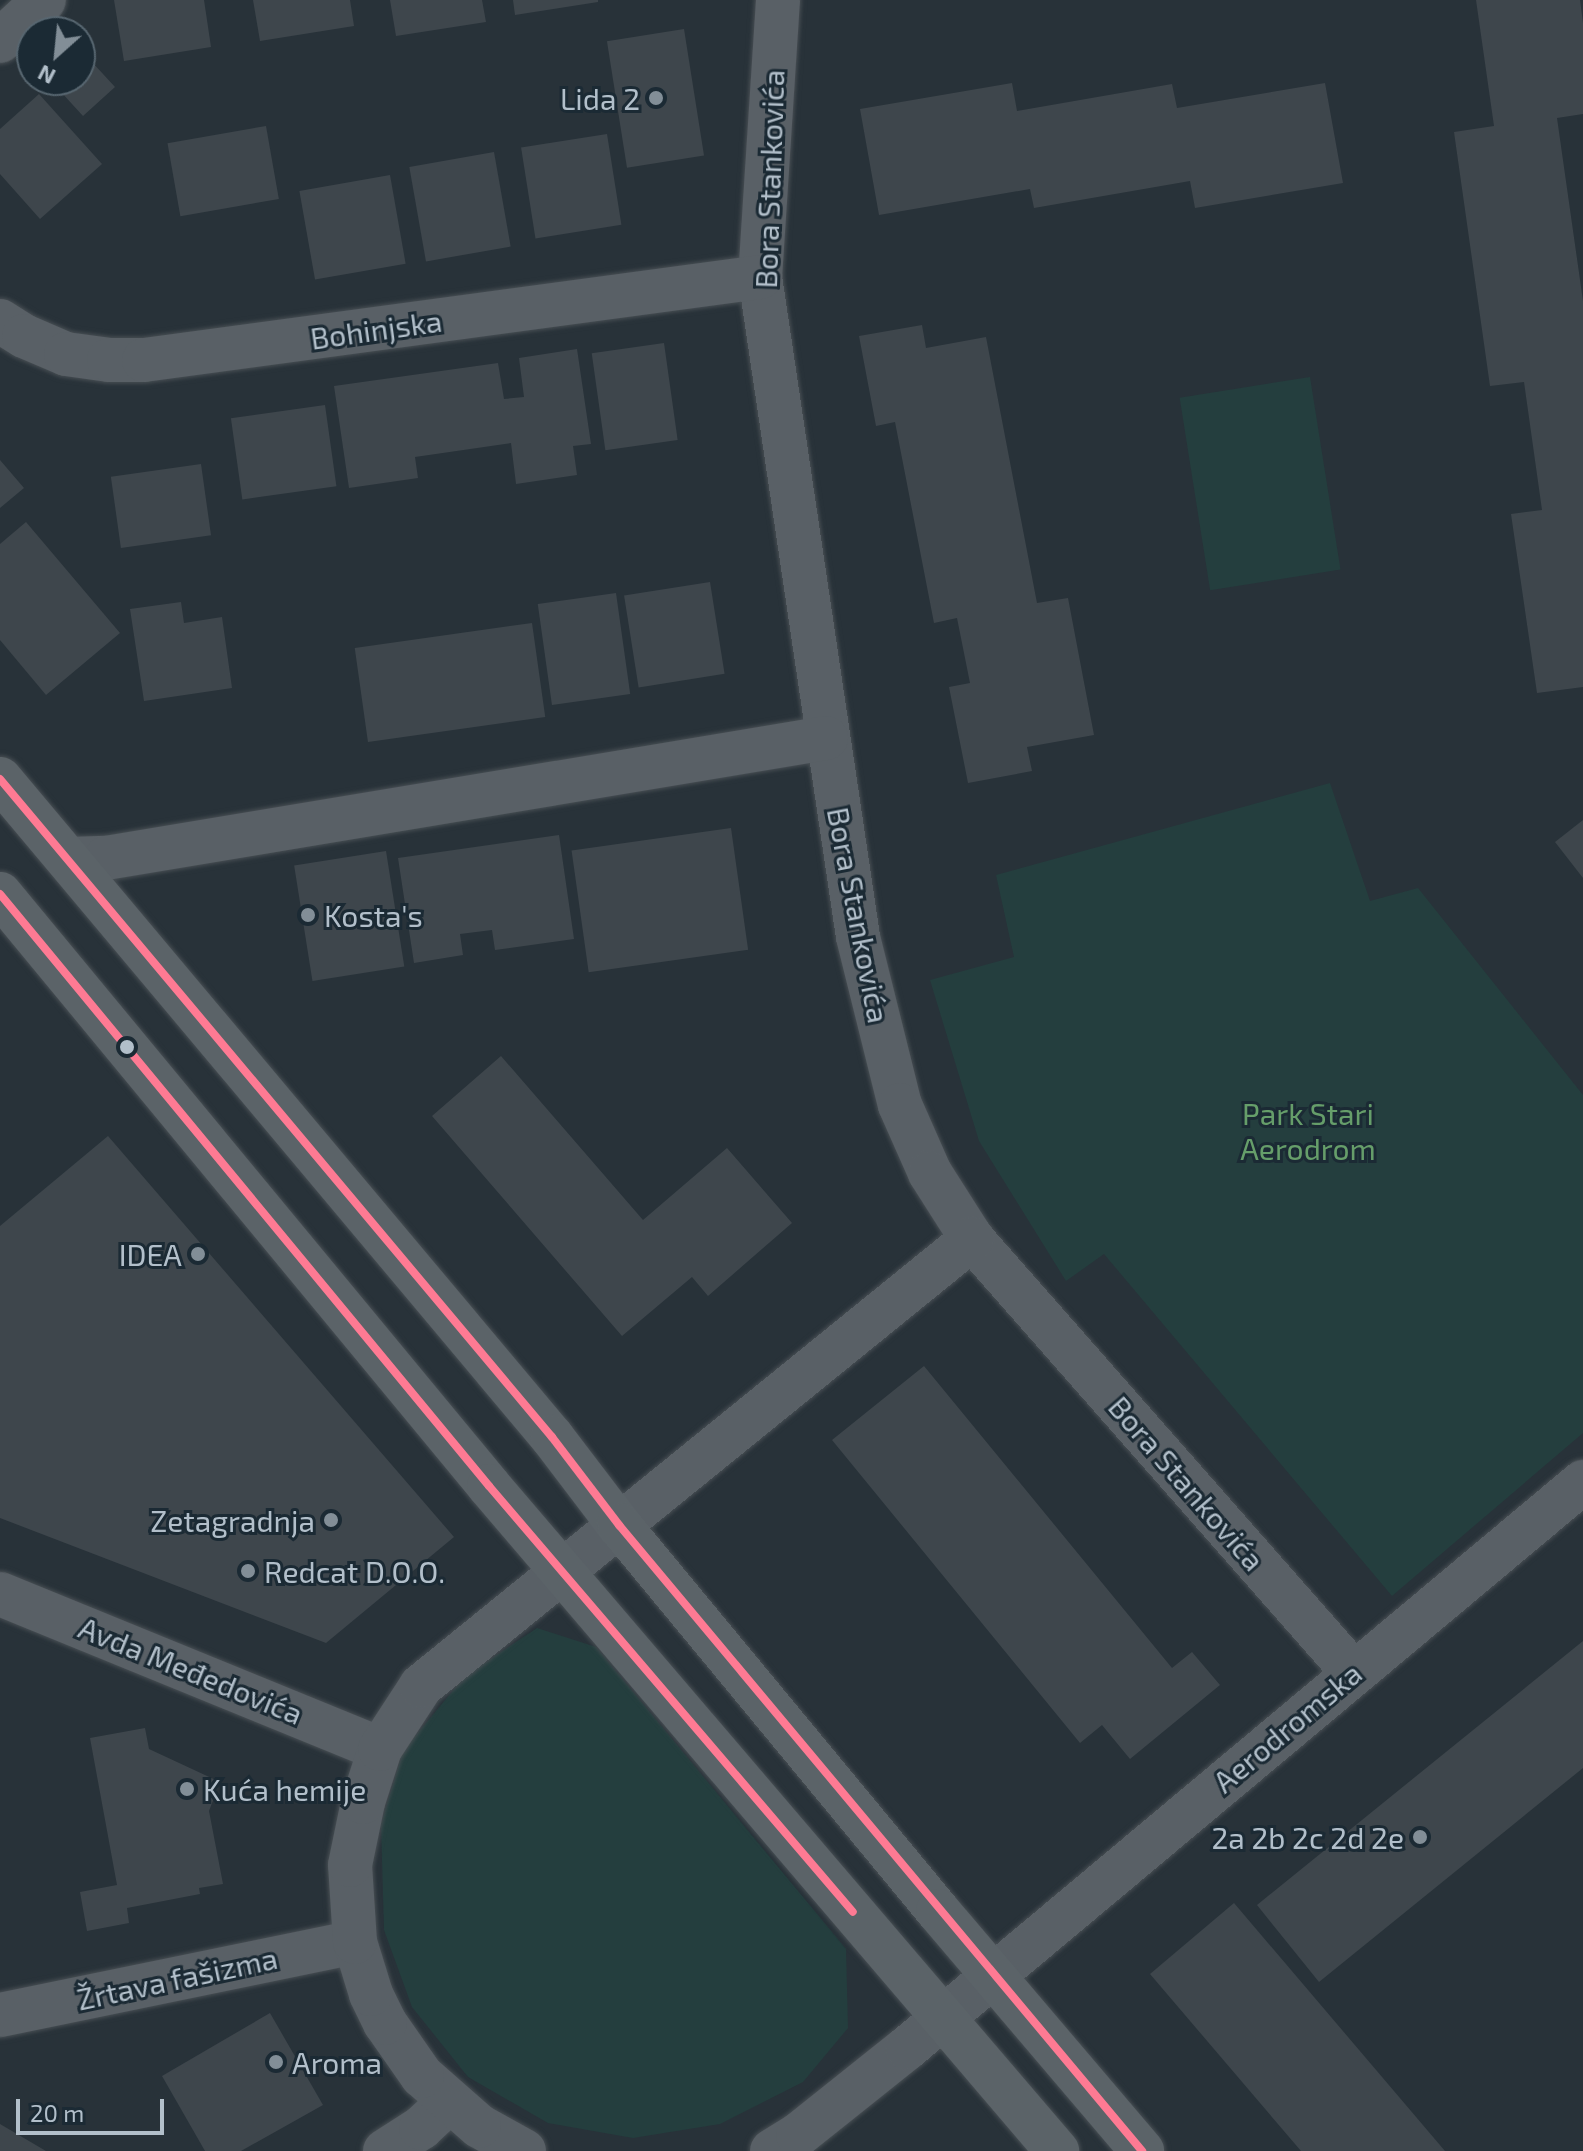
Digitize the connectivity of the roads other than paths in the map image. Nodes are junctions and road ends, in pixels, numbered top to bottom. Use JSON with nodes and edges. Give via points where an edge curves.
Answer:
{"nodes":[{"id":1,"x":44,"y":0,"type":"edge"},
{"id":2,"x":778,"y":0,"type":"edge"},
{"id":3,"x":0,"y":41,"type":"edge"},
{"id":4,"x":760,"y":277,"type":"junction"},
{"id":5,"x":0,"y":321,"type":"edge"},
{"id":6,"x":826,"y":738,"type":"junction"},
{"id":7,"x":0,"y":779,"type":"edge"},
{"id":8,"x":68,"y":859,"type":"junction"},
{"id":9,"x":0,"y":894,"type":"edge"},
{"id":10,"x":972,"y":1239,"type":"junction"},
{"id":11,"x":1583,"y":1482,"type":"edge"},
{"id":12,"x":619,"y":1525,"type":"junction"},
{"id":13,"x":563,"y":1570,"type":"junction"},
{"id":14,"x":0,"y":1594,"type":"edge"},
{"id":15,"x":1353,"y":1672,"type":"junction"},
{"id":16,"x":380,"y":1749,"type":"junction"},
{"id":17,"x":355,"y":1942,"type":"junction"},
{"id":18,"x":993,"y":1974,"type":"junction"},
{"id":19,"x":0,"y":2015,"type":"edge"},
{"id":20,"x":945,"y":2015,"type":"junction"},
{"id":21,"x":449,"y":2102,"type":"junction"},
{"id":22,"x":385,"y":2151,"type":"edge"},
{"id":23,"x":524,"y":2151,"type":"edge"},
{"id":24,"x":772,"y":2151,"type":"edge"},
{"id":25,"x":1057,"y":2151,"type":"edge"},
{"id":26,"x":1142,"y":2151,"type":"edge"}],
"edges":[{"from":1,"to":3,"type":"street"},
{"from":2,"to":4,"type":"street","name":"Bora Stankovića"},
{"from":4,"to":5,"type":"street","name":"Bohinjska","via":[[144,360],[66,354]]},
{"from":4,"to":6,"type":"street","name":"Bora Stankovića"},
{"from":6,"to":8,"type":"street","via":[[106,858]]},
{"from":6,"to":10,"type":"street","name":"Bora Stankovića","via":[[858,937],[900,1105],[930,1173]]},
{"from":7,"to":8,"type":"main road"},
{"from":8,"to":12,"type":"main road","via":[[552,1437]]},
{"from":9,"to":13,"type":"main road"},
{"from":10,"to":12,"type":"street"},
{"from":10,"to":15,"type":"street","name":"Bora Stankovića"},
{"from":11,"to":15,"type":"street","name":"Aerodromska"},
{"from":12,"to":13,"type":"street"},
{"from":12,"to":18,"type":"main road"},
{"from":13,"to":16,"type":"street","via":[[421,1686]]},
{"from":13,"to":20,"type":"main road"},
{"from":14,"to":16,"type":"street","name":"Avda Međedovića"},
{"from":15,"to":18,"type":"street","name":"Aerodromska"},
{"from":16,"to":17,"type":"street","via":[[350,1865]]},
{"from":17,"to":19,"type":"street","name":"Žrtava fašizma"},
{"from":17,"to":21,"type":"street","via":[[385,2023],[422,2076]]},
{"from":18,"to":20,"type":"street","name":"Aerodromska"},
{"from":18,"to":26,"type":"main road"},
{"from":20,"to":24,"type":"street","name":"Aerodromska"},
{"from":20,"to":25,"type":"main road"},
{"from":21,"to":22,"type":"street"},
{"from":21,"to":23,"type":"street"}]}
